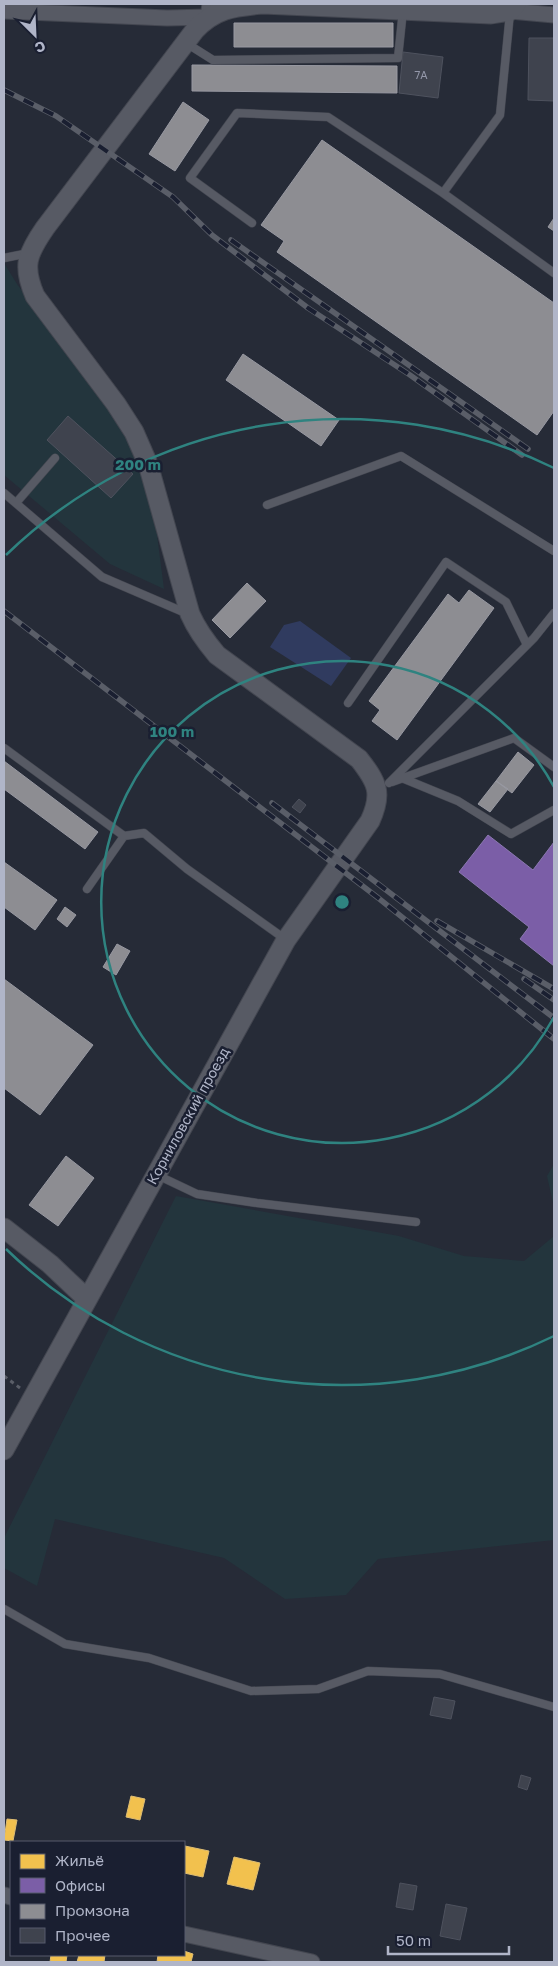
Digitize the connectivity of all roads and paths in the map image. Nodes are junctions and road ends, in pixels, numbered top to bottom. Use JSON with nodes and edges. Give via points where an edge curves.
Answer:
{"nodes":[{"id":1,"x":513,"y":7,"type":"edge"},
{"id":2,"x":403,"y":9,"type":"junction"},
{"id":3,"x":209,"y":10,"type":"edge"},
{"id":4,"x":4,"y":11,"type":"edge"},
{"id":5,"x":554,"y":15,"type":"edge"},
{"id":6,"x":186,"y":43,"type":"junction"},
{"id":7,"x":443,"y":193,"type":"junction"},
{"id":8,"x":252,"y":223,"type":"dead end"},
{"id":9,"x":30,"y":253,"type":"junction"},
{"id":10,"x":4,"y":258,"type":"edge"},
{"id":11,"x":554,"y":273,"type":"edge"},
{"id":12,"x":55,"y":458,"type":"dead end"},
{"id":13,"x":4,"y":493,"type":"edge"},
{"id":14,"x":16,"y":503,"type":"junction"},
{"id":15,"x":267,"y":505,"type":"dead end"},
{"id":16,"x":554,"y":551,"type":"edge"},
{"id":17,"x":554,"y":613,"type":"edge"},
{"id":18,"x":190,"y":614,"type":"junction"},
{"id":19,"x":527,"y":645,"type":"junction"},
{"id":20,"x":348,"y":703,"type":"dead end"},
{"id":21,"x":4,"y":748,"type":"edge"},
{"id":22,"x":554,"y":767,"type":"edge"},
{"id":23,"x":402,"y":778,"type":"junction"},
{"id":24,"x":383,"y":786,"type":"junction"},
{"id":25,"x":554,"y":810,"type":"edge"},
{"id":26,"x":124,"y":836,"type":"junction"},
{"id":27,"x":87,"y":889,"type":"dead end"},
{"id":28,"x":286,"y":940,"type":"junction"},
{"id":29,"x":155,"y":1174,"type":"junction"},
{"id":30,"x":416,"y":1222,"type":"dead end"},
{"id":31,"x":4,"y":1228,"type":"edge"},
{"id":32,"x":87,"y":1299,"type":"junction"},
{"id":33,"x":4,"y":1450,"type":"edge"},
{"id":34,"x":4,"y":1609,"type":"edge"},
{"id":35,"x":554,"y":1707,"type":"edge"},
{"id":36,"x":185,"y":1934,"type":"edge"},
{"id":37,"x":312,"y":1962,"type":"edge"}],
"edges":[{"from":1,"to":2,"type":"street","via":[[491,14]]},
{"from":1,"to":5,"type":"street"},
{"from":1,"to":7,"type":"lane","via":[[500,115]]},
{"from":2,"to":3,"type":"street","via":[[263,4]]},
{"from":2,"to":6,"type":"lane","via":[[398,58],[213,60]]},
{"from":3,"to":4,"type":"street","via":[[166,18]]},
{"from":3,"to":6,"type":"street"},
{"from":6,"to":9,"type":"street","via":[[45,228]]},
{"from":7,"to":8,"type":"lane","via":[[328,117],[236,113],[190,178]]},
{"from":7,"to":11,"type":"lane"},
{"from":9,"to":10,"type":"lane"},
{"from":9,"to":18,"type":"street","via":[[26,267],[35,296],[134,432],[156,490]]},
{"from":12,"to":14,"type":"lane"},
{"from":13,"to":14,"type":"lane"},
{"from":14,"to":18,"type":"lane","via":[[102,577]]},
{"from":15,"to":16,"type":"lane","via":[[401,456]]},
{"from":17,"to":19,"type":"lane"},
{"from":18,"to":24,"type":"street","via":[[204,640],[217,655],[359,760]]},
{"from":19,"to":20,"type":"lane","via":[[506,602],[446,562]]},
{"from":19,"to":24,"type":"lane"},
{"from":21,"to":26,"type":"lane"},
{"from":22,"to":23,"type":"lane","via":[[514,738]]},
{"from":23,"to":24,"type":"lane"},
{"from":23,"to":25,"type":"lane","via":[[458,801],[511,834]]},
{"from":24,"to":28,"type":"street","name":"Корниловский проезд","via":[[370,821]]},
{"from":26,"to":27,"type":"lane"},
{"from":26,"to":28,"type":"lane","via":[[144,833],[186,869]]},
{"from":28,"to":29,"type":"street","name":"Корниловский проезд"},
{"from":29,"to":30,"type":"lane","via":[[197,1194]]},
{"from":29,"to":32,"type":"street","name":"Корниловский проезд"},
{"from":31,"to":32,"type":"street","via":[[50,1264]]},
{"from":32,"to":33,"type":"street","name":"Корниловский проезд"},
{"from":34,"to":35,"type":"lane","via":[[65,1644],[149,1658],[251,1691],[318,1689],[368,1671],[440,1674]]},
{"from":36,"to":37,"type":"street"}]}
